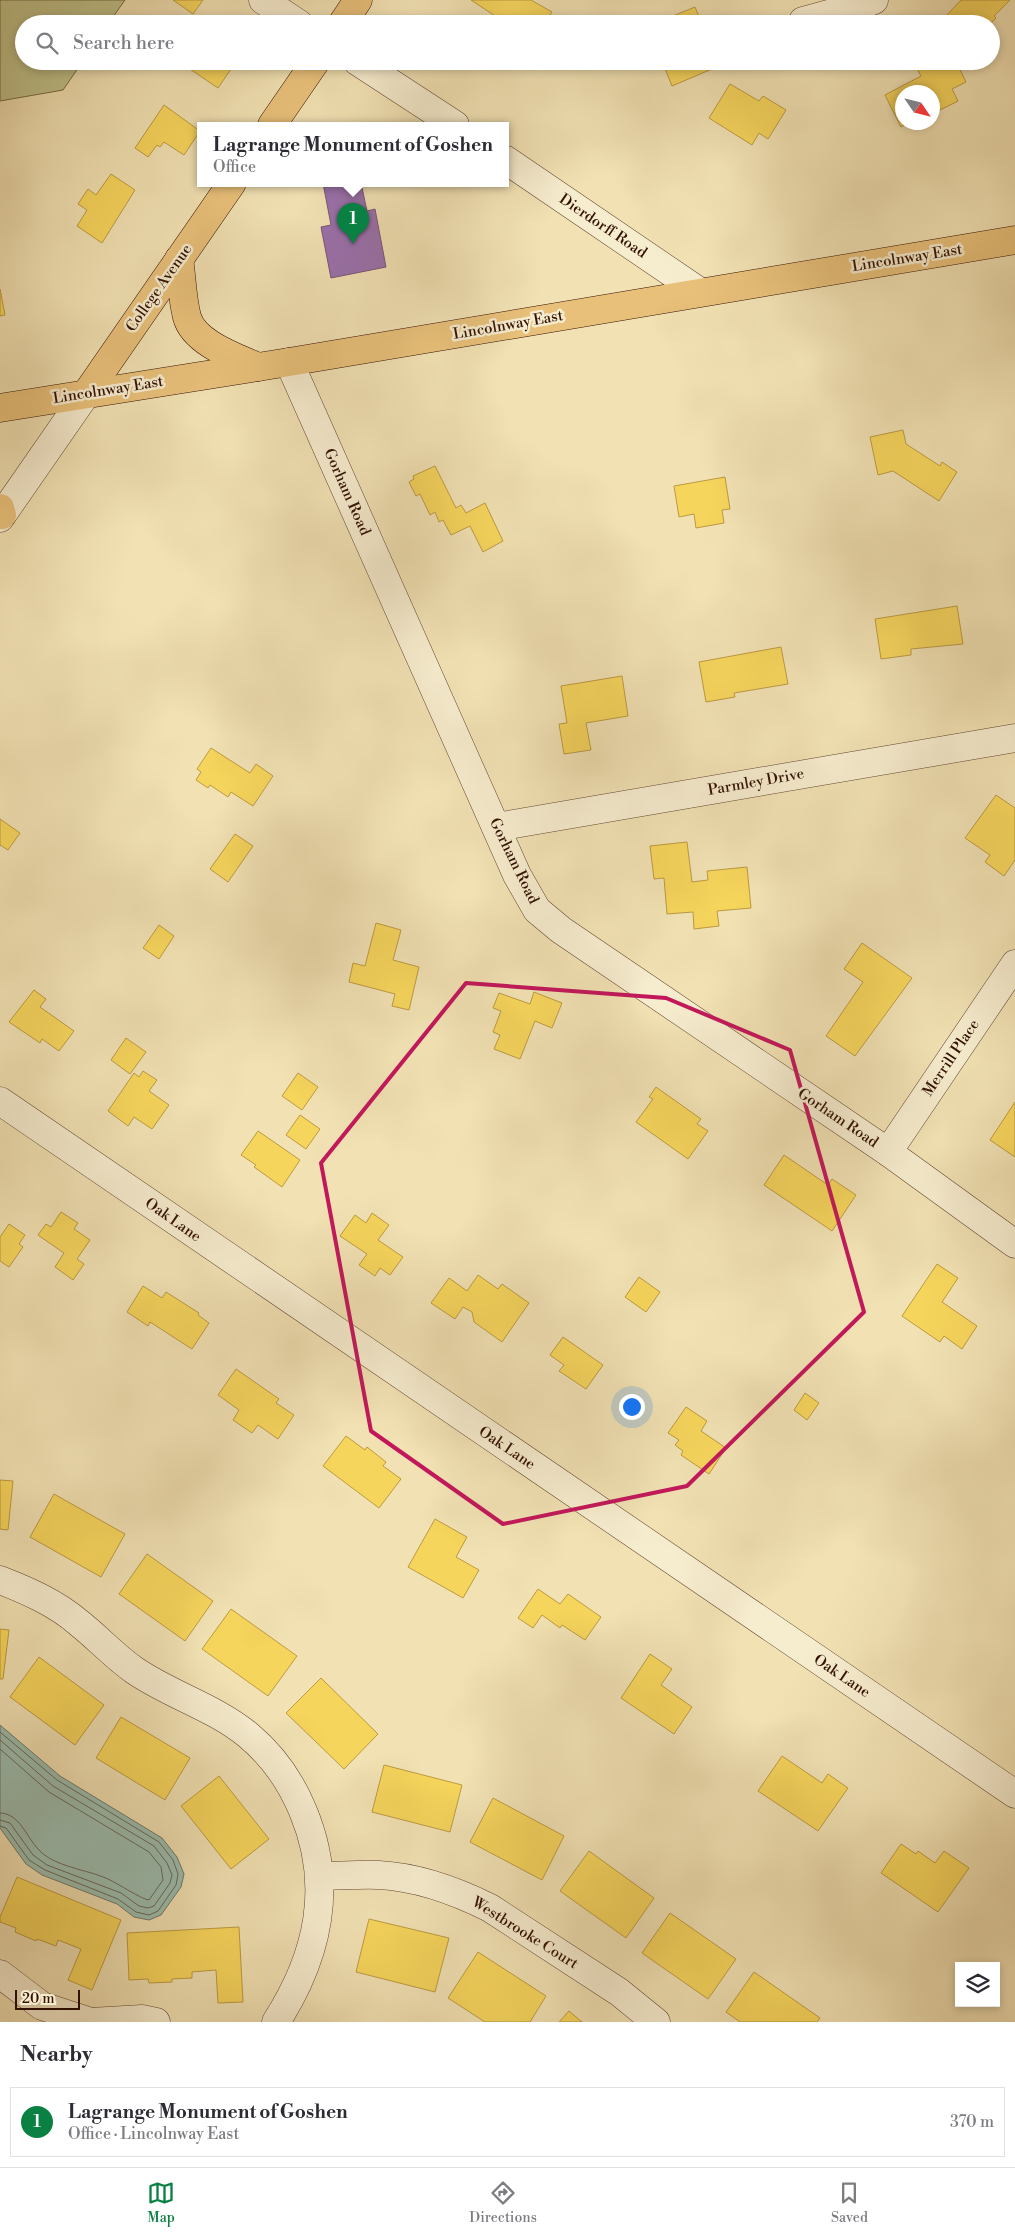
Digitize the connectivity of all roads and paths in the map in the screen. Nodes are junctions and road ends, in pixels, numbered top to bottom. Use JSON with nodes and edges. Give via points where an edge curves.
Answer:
{"nodes":[{"id":1,"x":263,"y":0,"type":"edge"},
{"id":2,"x":358,"y":0,"type":"edge"},
{"id":3,"x":874,"y":0,"type":"edge"},
{"id":4,"x":286,"y":15,"type":"edge"},
{"id":5,"x":348,"y":15,"type":"edge"},
{"id":6,"x":825,"y":15,"type":"edge"},
{"id":7,"x":310,"y":70,"type":"edge"},
{"id":8,"x":371,"y":70,"type":"edge"},
{"id":9,"x":274,"y":122,"type":"edge"},
{"id":10,"x":450,"y":122,"type":"edge"},
{"id":11,"x":509,"y":162,"type":"edge"},
{"id":12,"x":229,"y":187,"type":"edge"},
{"id":13,"x":1015,"y":240,"type":"edge"},
{"id":14,"x":180,"y":259,"type":"junction"},
{"id":15,"x":700,"y":292,"type":"junction"},
{"id":16,"x":289,"y":362,"type":"junction"},
{"id":17,"x":258,"y":367,"type":"junction"},
{"id":18,"x":86,"y":394,"type":"junction"},
{"id":19,"x":0,"y":408,"type":"edge"},
{"id":20,"x":1,"y":514,"type":"edge"},
{"id":21,"x":1015,"y":738,"type":"edge"},
{"id":22,"x":496,"y":827,"type":"junction"},
{"id":23,"x":1015,"y":964,"type":"edge"},
{"id":24,"x":0,"y":1101,"type":"edge"},
{"id":25,"x":888,"y":1152,"type":"junction"},
{"id":26,"x":1015,"y":1244,"type":"edge"},
{"id":27,"x":0,"y":1580,"type":"edge"},
{"id":28,"x":1015,"y":1794,"type":"edge"},
{"id":29,"x":320,"y":1876,"type":"junction"},
{"id":30,"x":0,"y":1974,"type":"edge"},
{"id":31,"x":91,"y":2022,"type":"edge"},
{"id":32,"x":156,"y":2022,"type":"edge"},
{"id":33,"x":276,"y":2022,"type":"edge"},
{"id":34,"x":656,"y":2022,"type":"edge"}],
"edges":[{"from":1,"to":4,"type":"street"},
{"from":2,"to":5,"type":"main road"},
{"from":3,"to":6,"type":"street"},
{"from":7,"to":9,"type":"main road"},
{"from":8,"to":10,"type":"street"},
{"from":11,"to":15,"type":"street","name":"Dierdorff Road"},
{"from":12,"to":14,"type":"main road","name":"College Avenue"},
{"from":13,"to":15,"type":"main road","name":"Lincolnway East"},
{"from":14,"to":17,"type":"main road","via":[[188,318],[197,332],[215,347]]},
{"from":14,"to":18,"type":"main road","name":"College Avenue"},
{"from":15,"to":16,"type":"main road","name":"Lincolnway East"},
{"from":16,"to":17,"type":"main road","name":"Lincolnway East"},
{"from":16,"to":22,"type":"street","name":"Gorham Road"},
{"from":17,"to":18,"type":"main road","name":"Lincolnway East"},
{"from":18,"to":19,"type":"main road","name":"Lincolnway East"},
{"from":18,"to":20,"type":"street"},
{"from":21,"to":22,"type":"street","name":"Parmley Drive"},
{"from":22,"to":25,"type":"street","name":"Gorham Road","via":[[526,893],[548,920]]},
{"from":23,"to":25,"type":"street","name":"Merrill Place"},
{"from":24,"to":28,"type":"street","name":"Oak Lane"},
{"from":25,"to":26,"type":"street","name":"Gorham Road"},
{"from":27,"to":29,"type":"street","via":[[41,1597],[78,1622],[152,1682],[227,1720],[249,1735],[273,1761],[298,1798],[316,1848]]},
{"from":29,"to":33,"type":"street","via":[[320,1900],[311,1950]]},
{"from":29,"to":34,"type":"street","name":"Westbrooke Court","via":[[401,1877],[468,1897],[619,1992]]},
{"from":30,"to":31,"type":"street","via":[[42,2006]]},
{"from":31,"to":32,"type":"street","via":[[142,2019]]}]}
